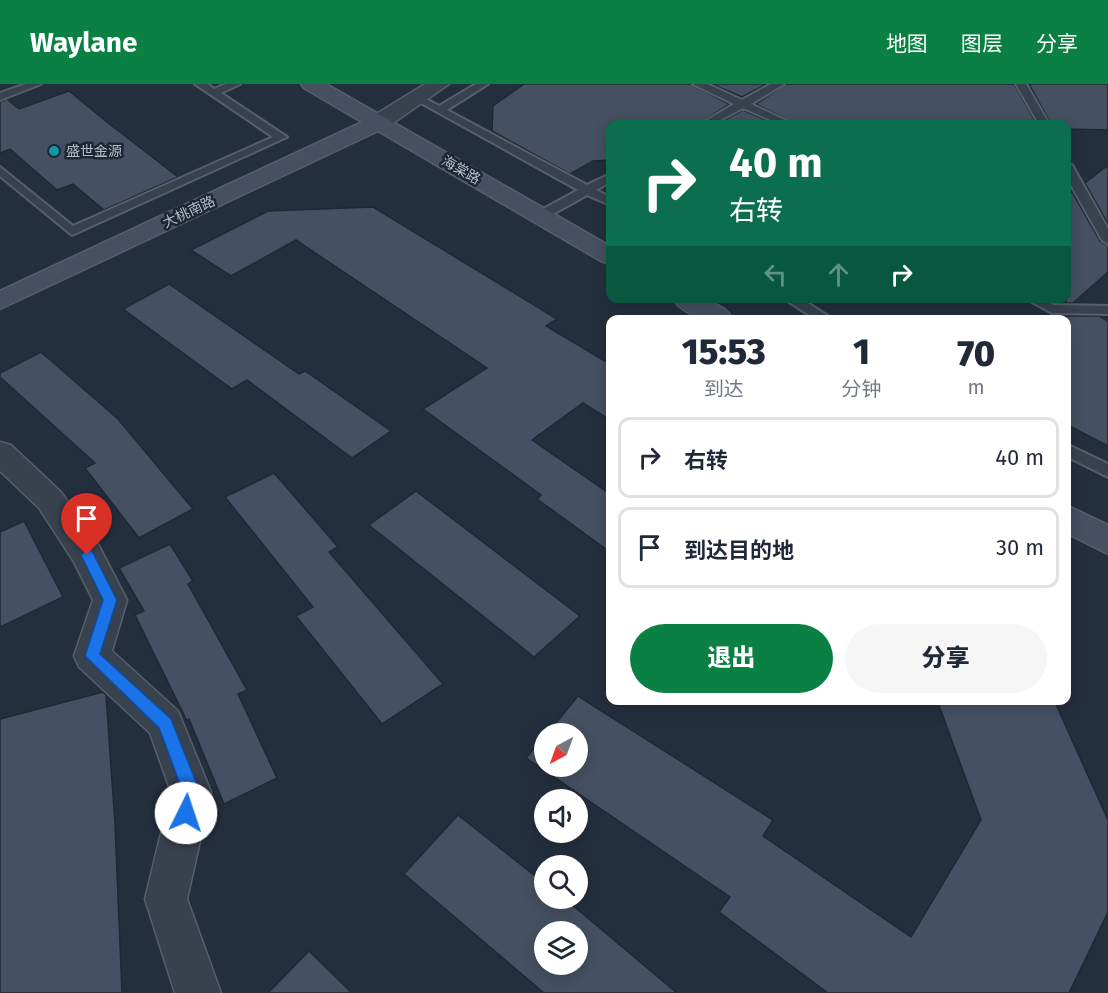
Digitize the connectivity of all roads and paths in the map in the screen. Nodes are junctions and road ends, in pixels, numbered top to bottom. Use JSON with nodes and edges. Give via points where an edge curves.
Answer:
{"nodes":[{"id":1,"x":36,"y":84,"type":"edge"},
{"id":2,"x":200,"y":84,"type":"edge"},
{"id":3,"x":235,"y":84,"type":"edge"},
{"id":4,"x":311,"y":84,"type":"edge"},
{"id":5,"x":440,"y":84,"type":"edge"},
{"id":6,"x":483,"y":84,"type":"edge"},
{"id":7,"x":698,"y":84,"type":"edge"},
{"id":8,"x":779,"y":84,"type":"edge"},
{"id":9,"x":1021,"y":84,"type":"edge"},
{"id":10,"x":213,"y":93,"type":"junction"},
{"id":11,"x":0,"y":97,"type":"edge"},
{"id":12,"x":417,"y":98,"type":"junction"},
{"id":13,"x":743,"y":104,"type":"junction"},
{"id":14,"x":440,"y":110,"type":"junction"},
{"id":15,"x":713,"y":120,"type":"edge"},
{"id":16,"x":779,"y":120,"type":"edge"},
{"id":17,"x":1042,"y":120,"type":"edge"},
{"id":18,"x":378,"y":123,"type":"junction"},
{"id":19,"x":0,"y":170,"type":"edge"},
{"id":20,"x":1071,"y":174,"type":"edge"},
{"id":21,"x":606,"y":179,"type":"edge"},
{"id":22,"x":588,"y":190,"type":"junction"},
{"id":23,"x":606,"y":200,"type":"edge"},
{"id":24,"x":540,"y":216,"type":"junction"},
{"id":25,"x":1108,"y":240,"type":"edge"},
{"id":26,"x":606,"y":254,"type":"edge"},
{"id":27,"x":0,"y":301,"type":"edge"},
{"id":28,"x":693,"y":303,"type":"edge"},
{"id":29,"x":798,"y":303,"type":"edge"},
{"id":30,"x":1041,"y":303,"type":"edge"},
{"id":31,"x":1108,"y":310,"type":"edge"},
{"id":32,"x":713,"y":315,"type":"edge"},
{"id":33,"x":819,"y":315,"type":"edge"},
{"id":34,"x":1071,"y":452,"type":"edge"},
{"id":35,"x":0,"y":453,"type":"edge"},
{"id":36,"x":1108,"y":471,"type":"edge"},
{"id":37,"x":1071,"y":520,"type":"edge"},
{"id":38,"x":1108,"y":541,"type":"edge"},
{"id":39,"x":198,"y":993,"type":"edge"}],
"edges":[{"from":1,"to":11,"type":"lane"},
{"from":2,"to":10,"type":"lane"},
{"from":3,"to":10,"type":"lane"},
{"from":4,"to":18,"type":"street","name":"海棠路"},
{"from":5,"to":12,"type":"street"},
{"from":6,"to":14,"type":"lane"},
{"from":7,"to":13,"type":"lane"},
{"from":8,"to":13,"type":"lane"},
{"from":9,"to":17,"type":"lane"},
{"from":10,"to":19,"type":"lane","via":[[281,137],[72,231]]},
{"from":12,"to":14,"type":"lane"},
{"from":12,"to":18,"type":"street"},
{"from":13,"to":15,"type":"lane"},
{"from":13,"to":16,"type":"lane"},
{"from":14,"to":22,"type":"lane"},
{"from":18,"to":24,"type":"street","name":"海棠路"},
{"from":18,"to":27,"type":"street","name":"大桃南路"},
{"from":20,"to":25,"type":"lane"},
{"from":21,"to":22,"type":"lane"},
{"from":22,"to":23,"type":"lane"},
{"from":22,"to":24,"type":"lane"},
{"from":24,"to":26,"type":"street","name":"海棠路"},
{"from":28,"to":32,"type":"street"},
{"from":29,"to":33,"type":"lane"},
{"from":30,"to":31,"type":"lane","via":[[1052,309]]},
{"from":34,"to":36,"type":"lane"},
{"from":35,"to":39,"type":"street","via":[[50,500],[87,555],[110,600],[92,656],[165,723],[191,792],[166,899]]},
{"from":37,"to":38,"type":"street"}]}
